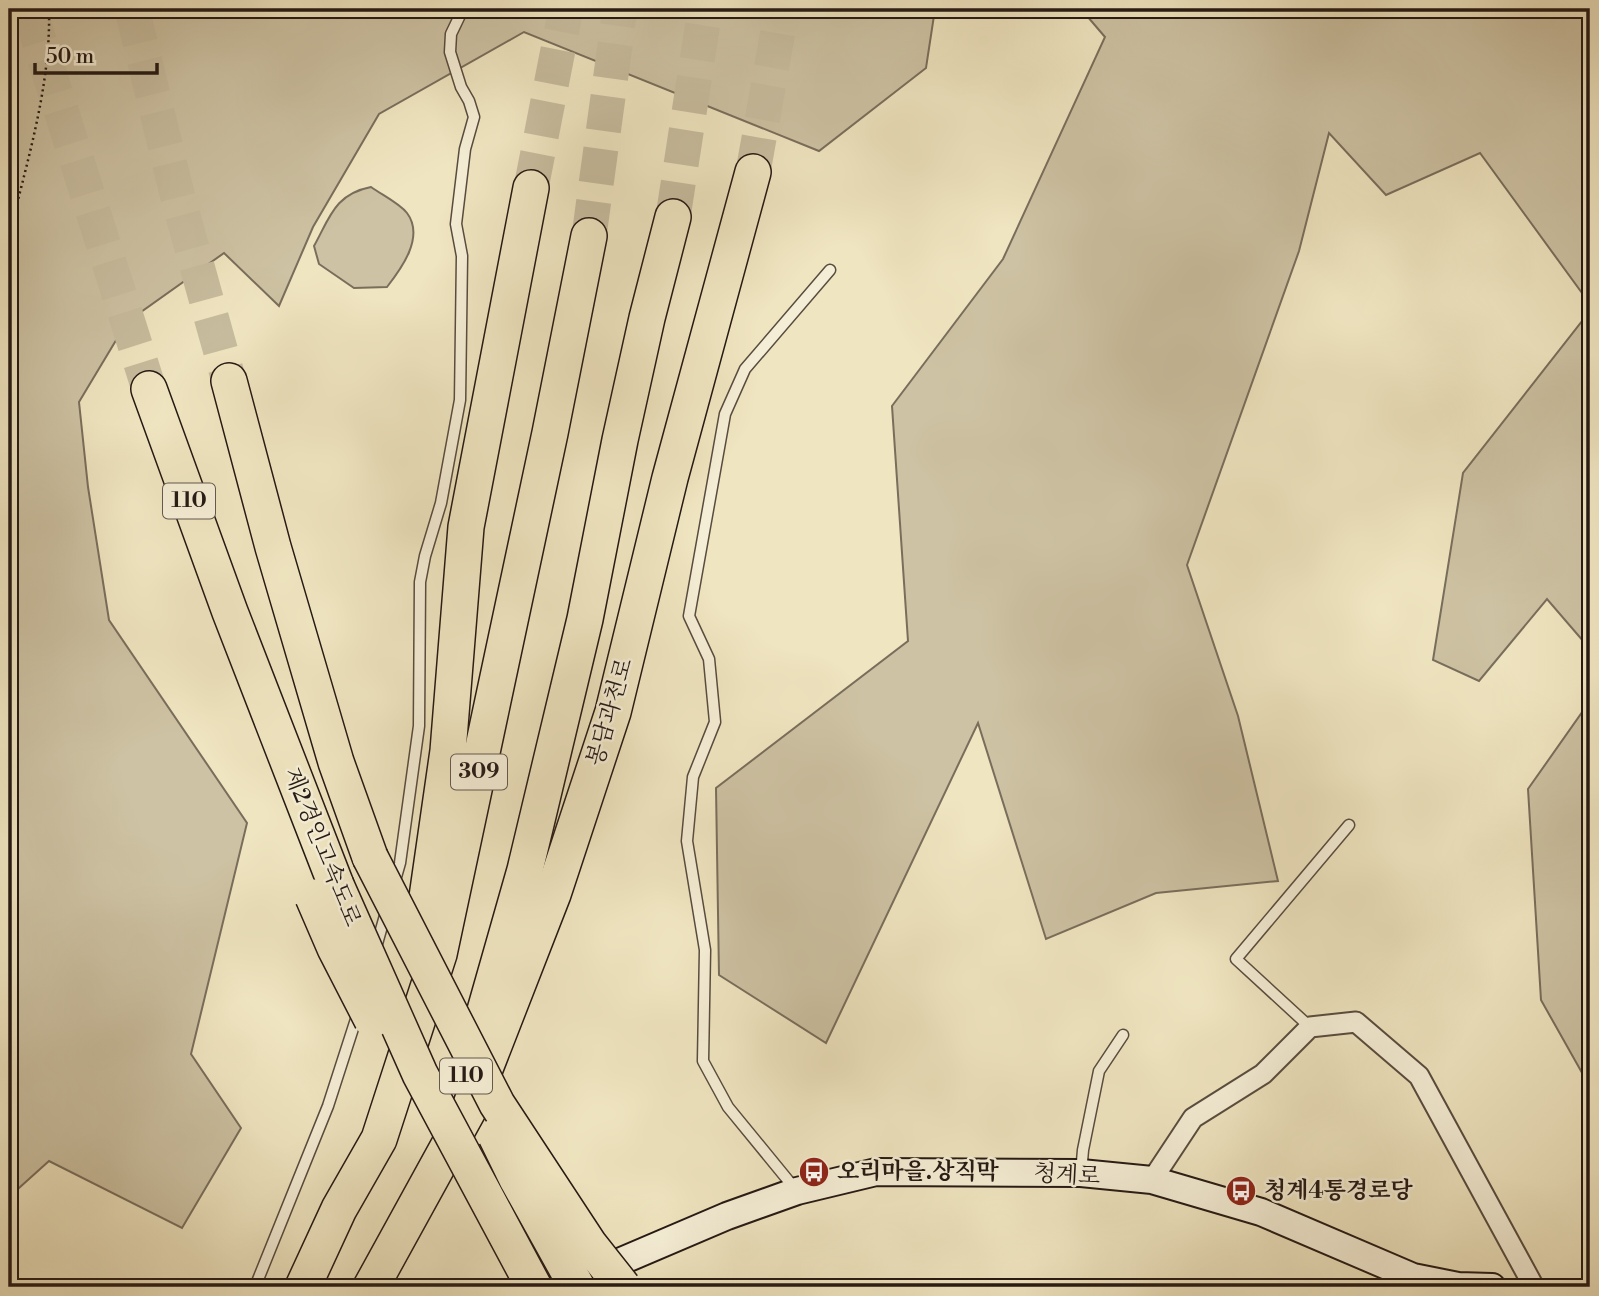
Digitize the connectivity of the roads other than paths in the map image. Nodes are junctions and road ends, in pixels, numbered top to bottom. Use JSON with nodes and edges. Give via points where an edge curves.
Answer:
{"nodes":[{"id":1,"x":463,"y":9,"type":"edge"},
{"id":2,"x":753,"y":172,"type":"tunnel mouth"},
{"id":3,"x":531,"y":188,"type":"tunnel mouth"},
{"id":4,"x":673,"y":217,"type":"tunnel mouth"},
{"id":5,"x":589,"y":236,"type":"tunnel mouth"},
{"id":6,"x":830,"y":270,"type":"dead end"},
{"id":7,"x":229,"y":381,"type":"tunnel mouth"},
{"id":8,"x":149,"y":389,"type":"tunnel mouth"},
{"id":9,"x":1349,"y":825,"type":"dead end"},
{"id":10,"x":370,"y":857,"type":"junction"},
{"id":11,"x":324,"y":891,"type":"junction"},
{"id":12,"x":1310,"y":1027,"type":"junction"},
{"id":13,"x":1122,"y":1035,"type":"dead end"},
{"id":14,"x":1081,"y":1173,"type":"junction"},
{"id":15,"x":1152,"y":1180,"type":"junction"},
{"id":16,"x":797,"y":1191,"type":"junction"},
{"id":17,"x":338,"y":1209,"type":"junction"},
{"id":18,"x":402,"y":1230,"type":"junction"},
{"id":19,"x":255,"y":1287,"type":"edge"},
{"id":20,"x":303,"y":1287,"type":"edge"},
{"id":21,"x":371,"y":1287,"type":"edge"},
{"id":22,"x":509,"y":1287,"type":"edge"},
{"id":23,"x":534,"y":1287,"type":"edge"},
{"id":24,"x":560,"y":1287,"type":"edge"},
{"id":25,"x":577,"y":1287,"type":"edge"},
{"id":26,"x":623,"y":1287,"type":"edge"},
{"id":27,"x":1492,"y":1287,"type":"edge"},
{"id":28,"x":1534,"y":1287,"type":"edge"}],
"edges":[{"from":1,"to":19,"type":"lane","via":[[451,34],[450,52],[474,117],[465,149],[456,224],[462,256],[460,400],[441,503],[420,582],[419,726],[400,863],[328,1106]]},
{"from":2,"to":18,"type":"highway","name":"봉담과천로","via":[[596,764],[552,894],[470,1107]]},
{"from":3,"to":17,"type":"highway","via":[[466,527],[448,751],[426,916]]},
{"from":4,"to":18,"type":"highway","name":"봉담과천로","via":[[525,870],[477,1040]]},
{"from":5,"to":17,"type":"highway","number":"309","via":[[439,954],[379,1139]]},
{"from":6,"to":16,"type":"lane","via":[[745,369],[725,414],[688,616],[709,659],[715,722],[693,777],[687,841],[705,950],[704,1061],[728,1107]]},
{"from":7,"to":10,"type":"highway","name":"제2경인고속도로","number":"110","via":[[336,762]]},
{"from":8,"to":11,"type":"highway","name":"제2경인고속도로","number":"110"},
{"from":9,"to":12,"type":"lane","via":[[1237,960]]},
{"from":10,"to":25,"type":"highway","name":"제2경인고속도로","number":"110","bridge":true,"via":[[435,1012],[517,1180]]},
{"from":10,"to":26,"type":"highway","bridge":true,"via":[[497,1104],[589,1244]]},
{"from":11,"to":22,"type":"highway","bridge":true,"via":[[335,948]]},
{"from":11,"to":23,"type":"highway","name":"제2경인고속도로","number":"110","bridge":true},
{"from":12,"to":15,"type":"street","via":[[1263,1074],[1193,1118]]},
{"from":12,"to":28,"type":"street","via":[[1356,1022],[1419,1076]]},
{"from":13,"to":14,"type":"lane","via":[[1098,1071]]},
{"from":14,"to":15,"type":"street","name":"청계로"},
{"from":14,"to":16,"type":"street","name":"청계로","via":[[876,1172]]},
{"from":15,"to":27,"type":"street","name":"청계로","via":[[1261,1213],[1413,1277]]},
{"from":16,"to":24,"type":"street","name":"청계로"},
{"from":17,"to":20,"type":"highway","number":"309"},
{"from":18,"to":21,"type":"highway","name":"봉담과천로"}]}
